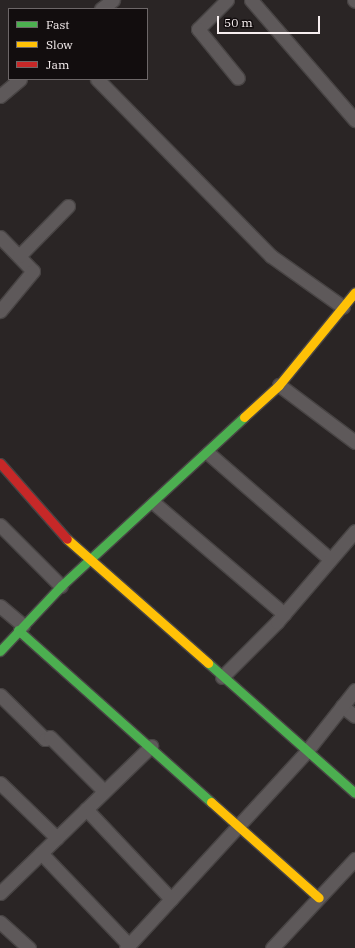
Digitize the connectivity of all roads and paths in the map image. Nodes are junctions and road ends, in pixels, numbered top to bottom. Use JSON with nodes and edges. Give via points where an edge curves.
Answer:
{"nodes":[{"id":1,"x":113,"y":0,"type":"edge"},
{"id":2,"x":228,"y":0,"type":"edge"},
{"id":3,"x":251,"y":0,"type":"edge"},
{"id":4,"x":102,"y":8,"type":"edge"},
{"id":5,"x":238,"y":78,"type":"dead end"},
{"id":6,"x":19,"y":80,"type":"edge"},
{"id":7,"x":98,"y":80,"type":"edge"},
{"id":8,"x":0,"y":96,"type":"edge"},
{"id":9,"x":355,"y":120,"type":"edge"},
{"id":10,"x":68,"y":206,"type":"dead end"},
{"id":11,"x":0,"y":237,"type":"edge"},
{"id":12,"x":19,"y":256,"type":"junction"},
{"id":13,"x":355,"y":292,"type":"edge"},
{"id":14,"x":343,"y":307,"type":"junction"},
{"id":15,"x":0,"y":311,"type":"edge"},
{"id":16,"x":279,"y":385,"type":"junction"},
{"id":17,"x":355,"y":442,"type":"edge"},
{"id":18,"x":208,"y":453,"type":"junction"},
{"id":19,"x":0,"y":463,"type":"edge"},
{"id":20,"x":154,"y":503,"type":"junction"},
{"id":21,"x":0,"y":525,"type":"edge"},
{"id":22,"x":355,"y":531,"type":"edge"},
{"id":23,"x":330,"y":559,"type":"junction"},
{"id":24,"x":91,"y":561,"type":"junction"},
{"id":25,"x":61,"y":586,"type":"junction"},
{"id":26,"x":0,"y":606,"type":"edge"},
{"id":27,"x":284,"y":614,"type":"junction"},
{"id":28,"x":21,"y":628,"type":"junction"},
{"id":29,"x":0,"y":651,"type":"edge"},
{"id":30,"x":222,"y":677,"type":"junction"},
{"id":31,"x":355,"y":690,"type":"edge"},
{"id":32,"x":0,"y":695,"type":"edge"},
{"id":33,"x":342,"y":706,"type":"junction"},
{"id":34,"x":355,"y":716,"type":"edge"},
{"id":35,"x":151,"y":746,"type":"junction"},
{"id":36,"x":306,"y":752,"type":"junction"},
{"id":37,"x":0,"y":783,"type":"edge"},
{"id":38,"x":104,"y":792,"type":"junction"},
{"id":39,"x":355,"y":793,"type":"edge"},
{"id":40,"x":86,"y":809,"type":"junction"},
{"id":41,"x":239,"y":825,"type":"junction"},
{"id":42,"x":57,"y":838,"type":"junction"},
{"id":43,"x":41,"y":853,"type":"junction"},
{"id":44,"x":355,"y":859,"type":"edge"},
{"id":45,"x":0,"y":893,"type":"edge"},
{"id":46,"x":319,"y":898,"type":"junction"},
{"id":47,"x":171,"y":899,"type":"junction"},
{"id":48,"x":0,"y":922,"type":"edge"},
{"id":49,"x":128,"y":946,"type":"edge"},
{"id":50,"x":29,"y":948,"type":"edge"},
{"id":51,"x":272,"y":948,"type":"edge"}],
"edges":[{"from":1,"to":4,"type":"street"},
{"from":2,"to":5,"type":"street","via":[[198,29]]},
{"from":3,"to":9,"type":"street"},
{"from":6,"to":8,"type":"street"},
{"from":7,"to":14,"type":"street","via":[[271,256]]},
{"from":10,"to":12,"type":"street"},
{"from":11,"to":12,"type":"street"},
{"from":12,"to":15,"type":"street","via":[[33,271],[32,275]]},
{"from":13,"to":14,"type":"street"},
{"from":14,"to":16,"type":"street"},
{"from":16,"to":17,"type":"street"},
{"from":16,"to":18,"type":"street"},
{"from":18,"to":20,"type":"street"},
{"from":18,"to":23,"type":"street"},
{"from":19,"to":24,"type":"street","via":[[50,523]]},
{"from":20,"to":24,"type":"street"},
{"from":20,"to":27,"type":"street"},
{"from":21,"to":25,"type":"street"},
{"from":22,"to":23,"type":"street"},
{"from":23,"to":27,"type":"street"},
{"from":24,"to":25,"type":"street"},
{"from":24,"to":30,"type":"street"},
{"from":25,"to":28,"type":"street"},
{"from":26,"to":28,"type":"street"},
{"from":27,"to":30,"type":"street"},
{"from":28,"to":29,"type":"street"},
{"from":28,"to":35,"type":"street"},
{"from":30,"to":36,"type":"street"},
{"from":31,"to":33,"type":"street"},
{"from":32,"to":38,"type":"street","via":[[45,739],[50,737]]},
{"from":33,"to":34,"type":"street"},
{"from":33,"to":36,"type":"street"},
{"from":35,"to":38,"type":"street"},
{"from":35,"to":41,"type":"street"},
{"from":36,"to":39,"type":"street"},
{"from":36,"to":41,"type":"street"},
{"from":37,"to":42,"type":"street"},
{"from":38,"to":40,"type":"street"},
{"from":40,"to":42,"type":"street"},
{"from":40,"to":47,"type":"street"},
{"from":41,"to":46,"type":"street"},
{"from":41,"to":47,"type":"street"},
{"from":42,"to":43,"type":"street"},
{"from":43,"to":45,"type":"street"},
{"from":43,"to":49,"type":"street"},
{"from":44,"to":46,"type":"street"},
{"from":46,"to":51,"type":"street"},
{"from":47,"to":49,"type":"street"},
{"from":48,"to":50,"type":"street"}]}
